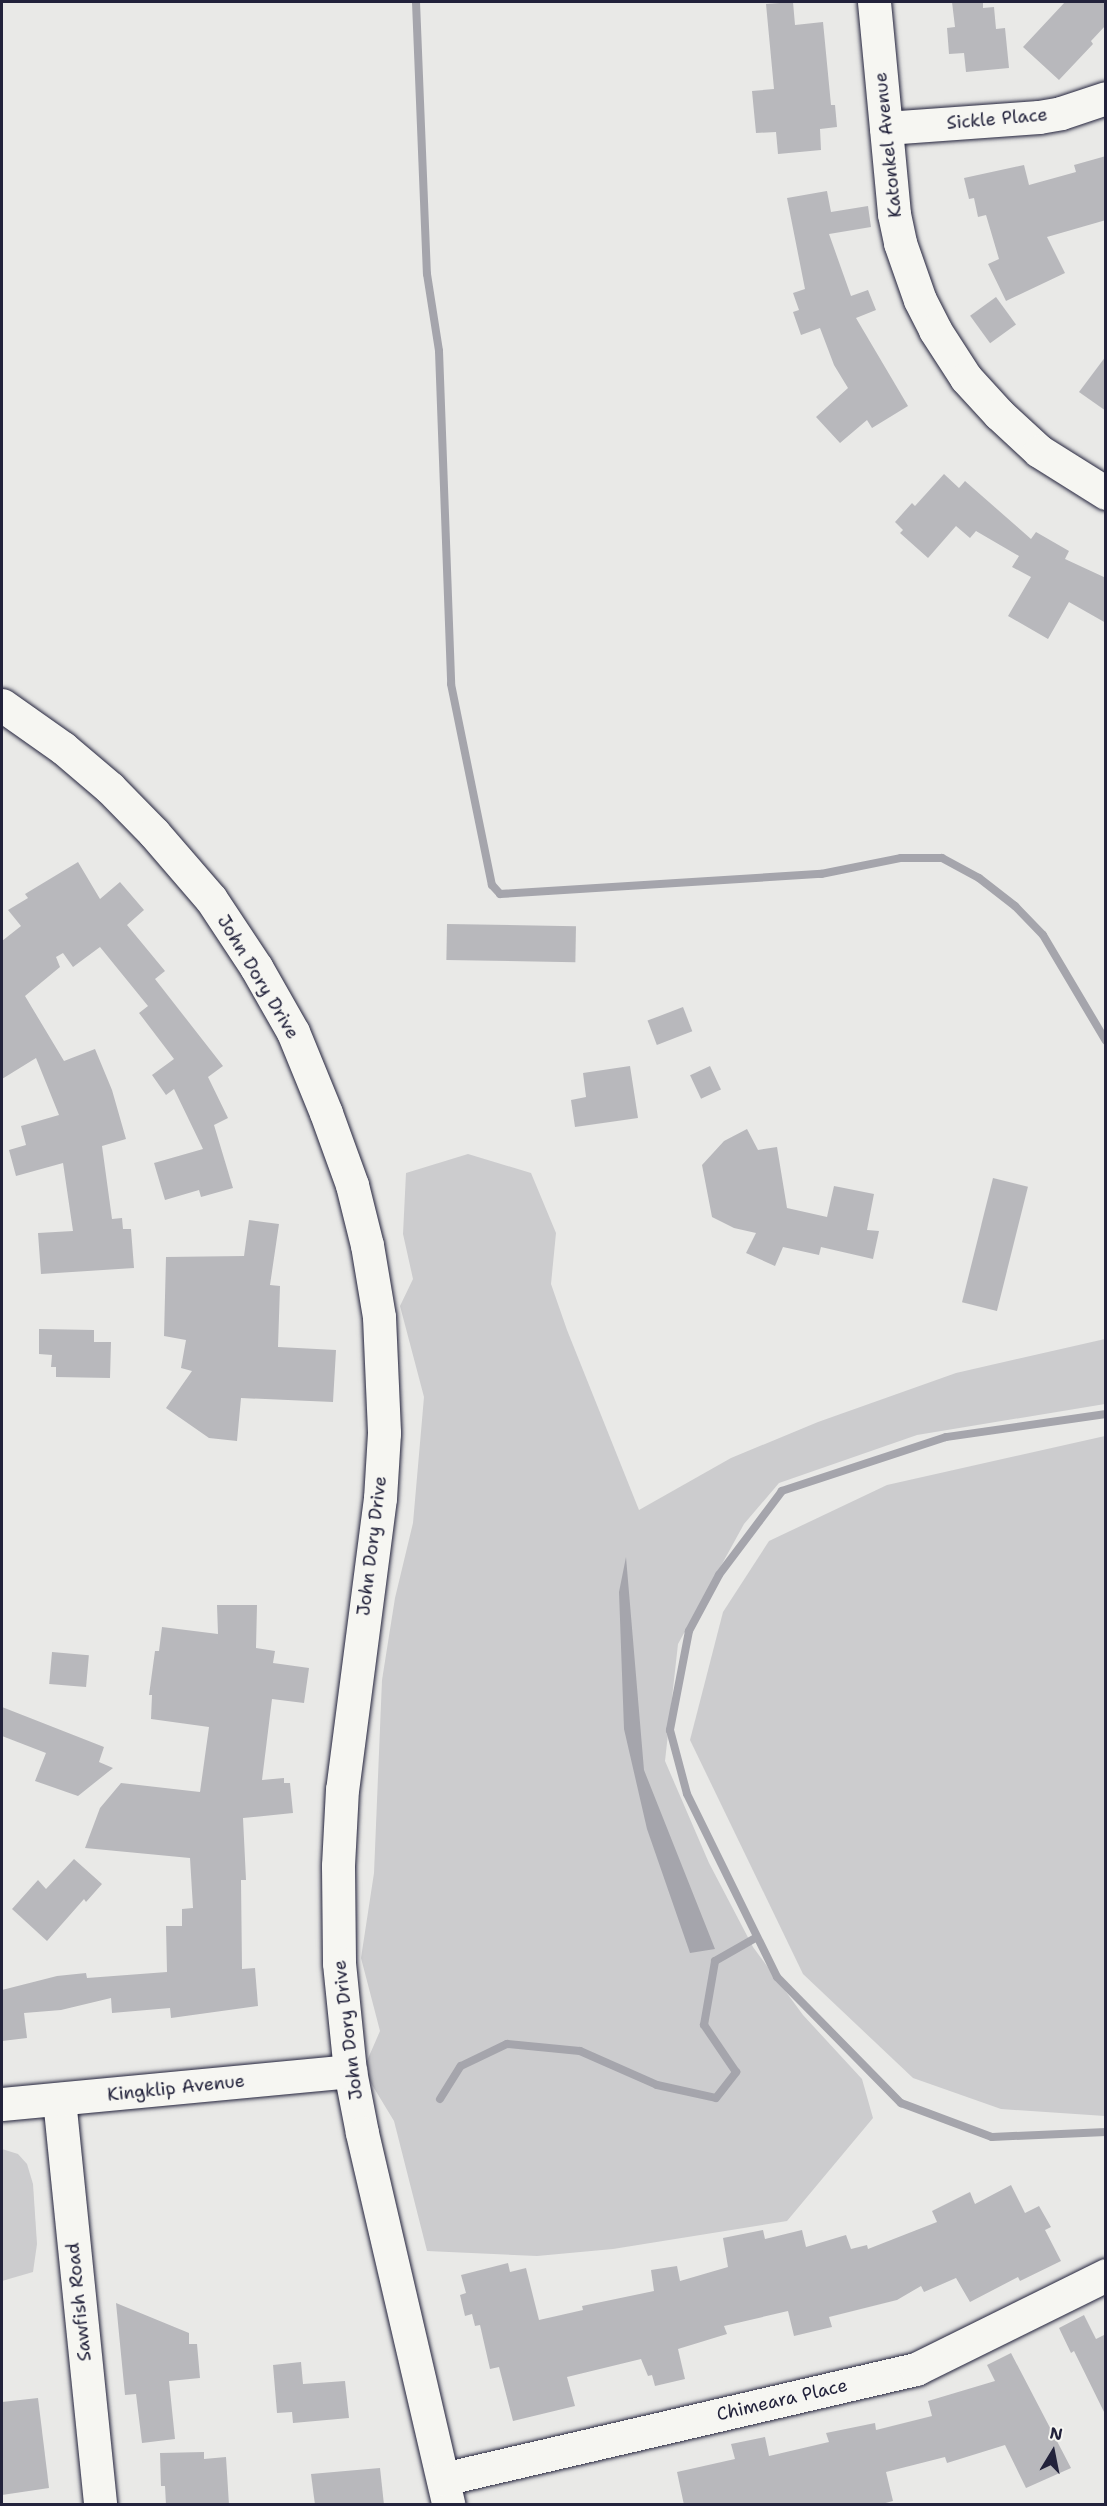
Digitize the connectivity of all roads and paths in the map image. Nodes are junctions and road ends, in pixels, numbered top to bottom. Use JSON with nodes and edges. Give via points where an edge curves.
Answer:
{"nodes":[{"id":1,"x":874,"y":2,"type":"edge"},
{"id":2,"x":1106,"y":98,"type":"edge"},
{"id":3,"x":886,"y":128,"type":"junction"},
{"id":4,"x":1106,"y":493,"type":"edge"},
{"id":5,"x":2,"y":705,"type":"edge"},
{"id":6,"x":350,"y":2071,"type":"junction"},
{"id":7,"x":59,"y":2099,"type":"junction"},
{"id":8,"x":2,"y":2104,"type":"edge"},
{"id":9,"x":1106,"y":2275,"type":"edge"},
{"id":10,"x":445,"y":2492,"type":"edge"},
{"id":11,"x":100,"y":2505,"type":"edge"}],
"edges":[{"from":1,"to":3,"type":"street","name":"Katonkel Avenue"},
{"from":2,"to":3,"type":"street","name":"Sickle Place","via":[[1039,117]]},
{"from":3,"to":4,"type":"street","name":"Katonkel Avenue","via":[[889,182],[900,243],[935,330],[966,378],[999,414],[1039,451]]},
{"from":5,"to":6,"type":"street","name":"John Dory Drive","via":[[63,748],[110,788],[210,899],[256,967],[292,1032],[352,1185],[379,1317],[384,1433],[380,1498],[339,1835],[339,1963]]},
{"from":6,"to":7,"type":"street","name":"Kingklip Avenue"},
{"from":6,"to":10,"type":"street","name":"John Dory Drive"},
{"from":7,"to":8,"type":"street","name":"Kingklip Avenue"},
{"from":7,"to":11,"type":"street","name":"Sawfish Road"},
{"from":9,"to":10,"type":"street","name":"Chimeara Place","via":[[916,2370]]}]}
